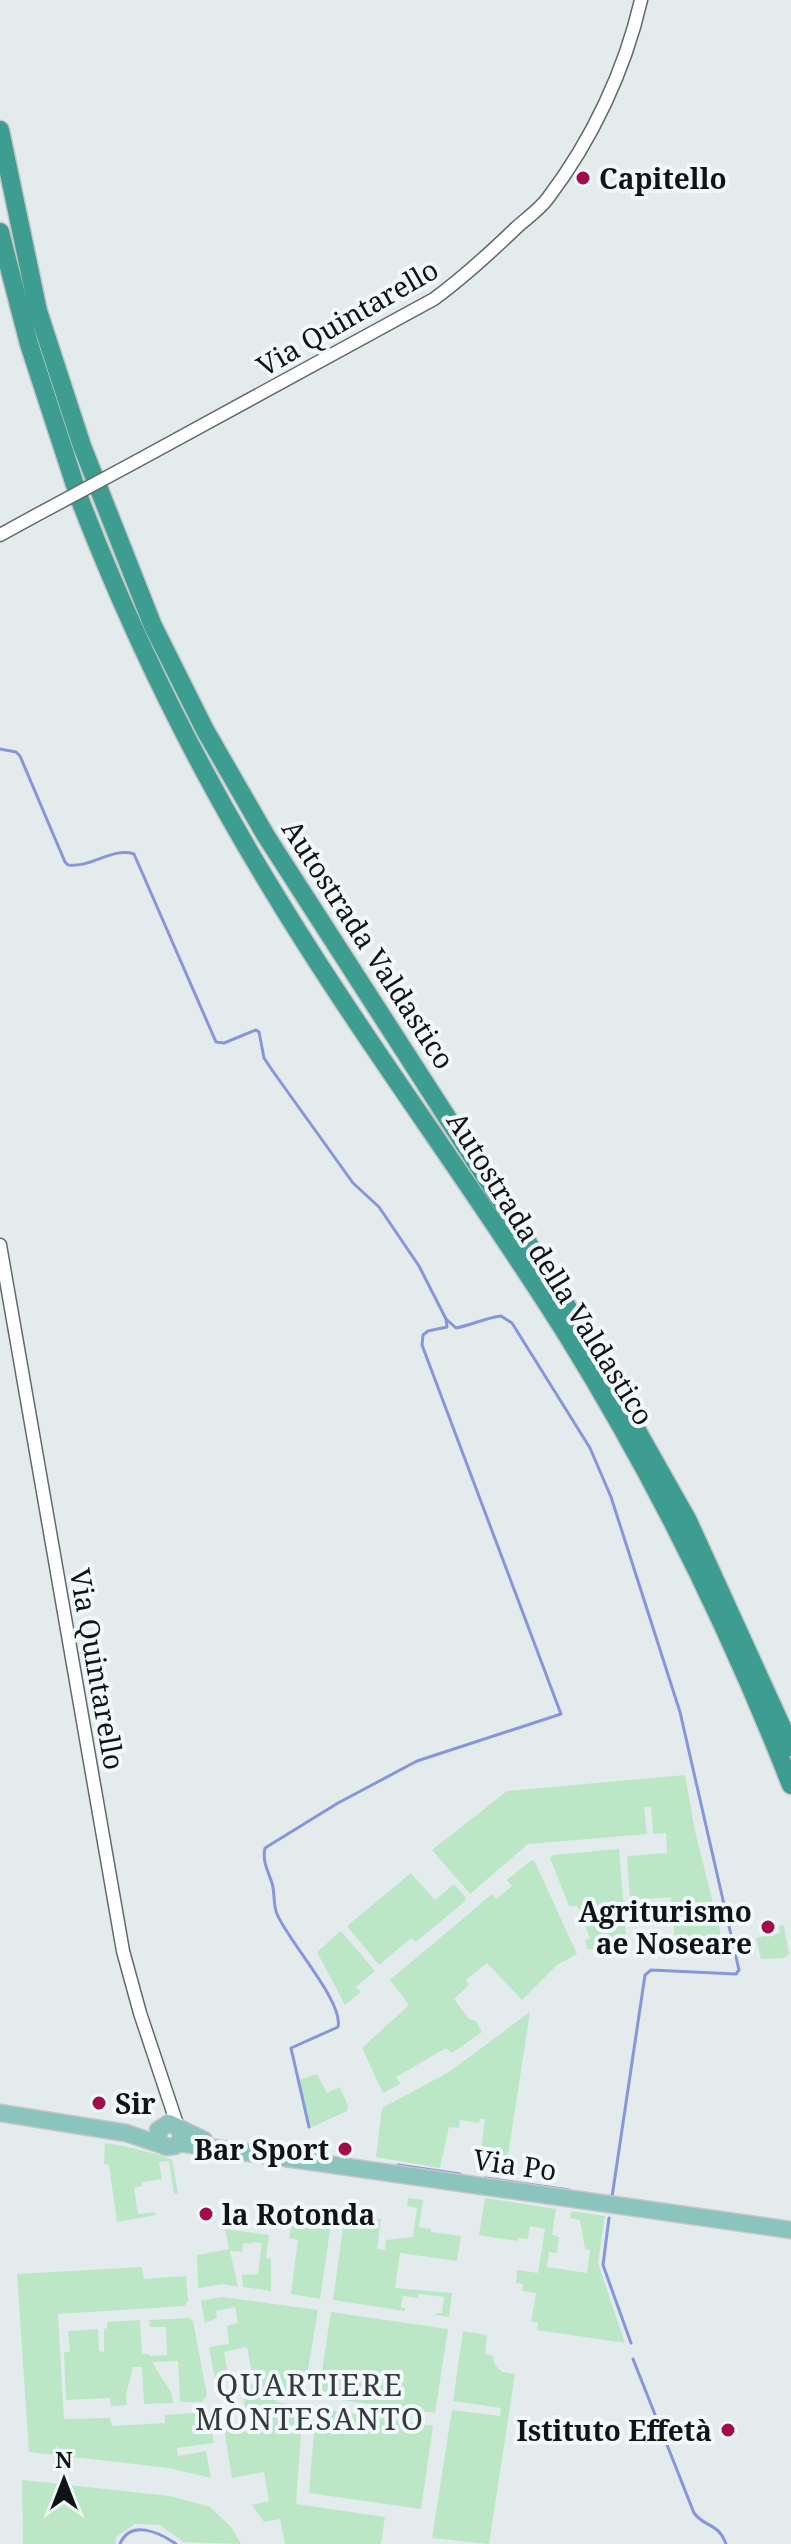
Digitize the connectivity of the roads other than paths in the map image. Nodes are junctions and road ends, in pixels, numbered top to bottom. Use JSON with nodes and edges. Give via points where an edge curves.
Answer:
{"nodes":[{"id":1,"x":641,"y":0,"type":"edge"},
{"id":2,"x":0,"y":130,"type":"edge"},
{"id":3,"x":0,"y":232,"type":"edge"},
{"id":4,"x":0,"y":535,"type":"edge"},
{"id":5,"x":0,"y":1245,"type":"edge"},
{"id":6,"x":791,"y":1747,"type":"edge"},
{"id":7,"x":791,"y":1785,"type":"edge"},
{"id":8,"x":0,"y":2113,"type":"edge"},
{"id":9,"x":170,"y":2133,"type":"junction"},
{"id":10,"x":791,"y":2230,"type":"edge"}],
"edges":[{"from":1,"to":4,"type":"street","name":"Via Quintarello","bridge":true,"via":[[609,95],[585,142],[547,200],[474,269],[434,299]]},
{"from":2,"to":6,"type":"highway","name":"Autostrada Valdastico","via":[[38,311],[82,446],[153,626],[266,836],[568,1308],[688,1521]]},
{"from":3,"to":7,"type":"highway","name":"Autostrada della Valdastico","via":[[29,344],[78,493],[133,628],[213,790],[308,947],[594,1381],[697,1573]]},
{"from":5,"to":9,"type":"street","name":"Via Quintarello","via":[[123,1951],[168,2096]]},
{"from":8,"to":9,"type":"main road","name":"Via Po","via":[[126,2133]]},
{"from":9,"to":10,"type":"main road","name":"Via Po","via":[[232,2149]]}]}
